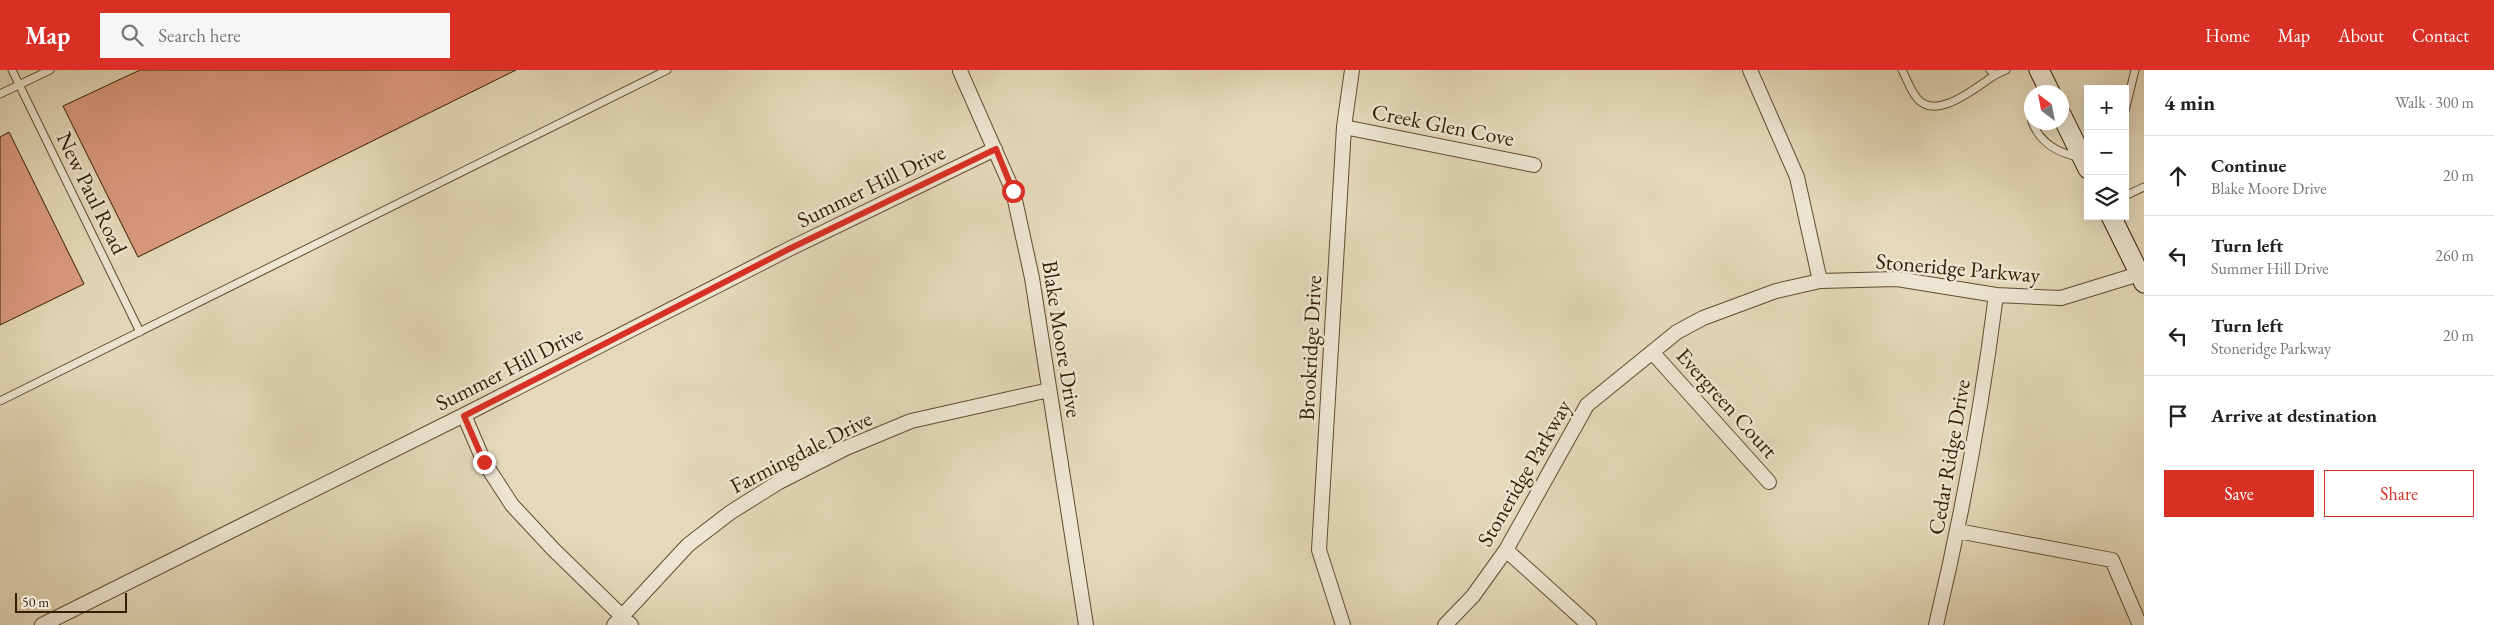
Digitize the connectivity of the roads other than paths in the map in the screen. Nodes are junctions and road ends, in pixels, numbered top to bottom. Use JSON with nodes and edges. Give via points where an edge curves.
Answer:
{"nodes":[{"id":1,"x":12,"y":70,"type":"edge"},
{"id":2,"x":50,"y":70,"type":"edge"},
{"id":3,"x":668,"y":70,"type":"edge"},
{"id":4,"x":1352,"y":70,"type":"edge"},
{"id":5,"x":1750,"y":70,"type":"edge"},
{"id":6,"x":1902,"y":70,"type":"edge"},
{"id":7,"x":2006,"y":70,"type":"edge"},
{"id":8,"x":2039,"y":70,"type":"edge"},
{"id":9,"x":2135,"y":70,"type":"edge"},
{"id":10,"x":960,"y":71,"type":"edge"},
{"id":11,"x":1992,"y":73,"type":"edge"},
{"id":12,"x":19,"y":85,"type":"junction"},
{"id":13,"x":2046,"y":85,"type":"edge"},
{"id":14,"x":0,"y":94,"type":"edge"},
{"id":15,"x":2129,"y":95,"type":"edge"},
{"id":16,"x":1344,"y":127,"type":"junction"},
{"id":17,"x":2036,"y":130,"type":"edge"},
{"id":18,"x":2069,"y":130,"type":"edge"},
{"id":19,"x":996,"y":149,"type":"junction"},
{"id":20,"x":2082,"y":155,"type":"edge"},
{"id":21,"x":1534,"y":165,"type":"dead end"},
{"id":22,"x":2144,"y":187,"type":"edge"},
{"id":23,"x":2129,"y":194,"type":"edge"},
{"id":24,"x":2113,"y":220,"type":"edge"},
{"id":25,"x":2142,"y":278,"type":"edge"},
{"id":26,"x":1820,"y":281,"type":"junction"},
{"id":27,"x":1996,"y":295,"type":"junction"},
{"id":28,"x":140,"y":332,"type":"junction"},
{"id":29,"x":1652,"y":352,"type":"junction"},
{"id":30,"x":1049,"y":390,"type":"junction"},
{"id":31,"x":0,"y":401,"type":"edge"},
{"id":32,"x":464,"y":416,"type":"junction"},
{"id":33,"x":1769,"y":482,"type":"dead end"},
{"id":34,"x":1958,"y":532,"type":"junction"},
{"id":35,"x":1506,"y":550,"type":"junction"},
{"id":36,"x":622,"y":622,"type":"edge"},
{"id":37,"x":2139,"y":623,"type":"dead end"},
{"id":38,"x":42,"y":625,"type":"edge"},
{"id":39,"x":1086,"y":625,"type":"edge"},
{"id":40,"x":1343,"y":625,"type":"edge"},
{"id":41,"x":1445,"y":625,"type":"edge"},
{"id":42,"x":1590,"y":625,"type":"edge"},
{"id":43,"x":1936,"y":625,"type":"edge"}],
"edges":[{"from":1,"to":12,"type":"lane","name":"New Paul Road"},
{"from":2,"to":12,"type":"lane"},
{"from":3,"to":28,"type":"lane"},
{"from":4,"to":16,"type":"street","name":"Brookridge Drive"},
{"from":5,"to":26,"type":"street","via":[[1797,177]]},
{"from":6,"to":11,"type":"lane","via":[[1916,98],[1925,105],[1937,107],[1954,101]]},
{"from":7,"to":11,"type":"lane"},
{"from":8,"to":13,"type":"main road"},
{"from":9,"to":15,"type":"lane"},
{"from":10,"to":19,"type":"street","name":"Blake Moore Drive"},
{"from":12,"to":14,"type":"lane"},
{"from":12,"to":28,"type":"lane","name":"New Paul Road"},
{"from":16,"to":21,"type":"street","name":"Creek Glen Cove"},
{"from":16,"to":40,"type":"street","name":"Brookridge Drive","via":[[1320,550]]},
{"from":17,"to":20,"type":"lane","via":[[2062,154]]},
{"from":18,"to":20,"type":"main road"},
{"from":19,"to":30,"type":"street","name":"Blake Moore Drive","via":[[1013,191],[1032,278]]},
{"from":19,"to":32,"type":"street","name":"Summer Hill Drive","via":[[789,249]]},
{"from":22,"to":23,"type":"lane"},
{"from":24,"to":25,"type":"main road"},
{"from":25,"to":27,"type":"street","name":"Stoneridge Parkway","via":[[2061,298]]},
{"from":26,"to":27,"type":"street","name":"Stoneridge Parkway","via":[[1898,279]]},
{"from":26,"to":29,"type":"street","name":"Stoneridge Parkway","via":[[1776,291],[1703,318],[1677,332]]},
{"from":27,"to":34,"type":"street","name":"Cedar Ridge Drive"},
{"from":28,"to":31,"type":"lane"},
{"from":29,"to":33,"type":"street","name":"Evergreen Court"},
{"from":29,"to":35,"type":"street","name":"Stoneridge Parkway","via":[[1587,405]]},
{"from":30,"to":36,"type":"street","name":"Farmingdale Drive","via":[[911,421],[846,448],[779,482],[731,512],[688,545]]},
{"from":30,"to":39,"type":"street","name":"Blake Moore Drive"},
{"from":32,"to":36,"type":"street","via":[[484,462],[512,505]]},
{"from":32,"to":38,"type":"street","name":"Summer Hill Drive"},
{"from":34,"to":37,"type":"street","via":[[2112,560]]},
{"from":34,"to":43,"type":"street","name":"Cedar Ridge Drive"},
{"from":35,"to":41,"type":"street","name":"Stoneridge Parkway","via":[[1473,596]]},
{"from":35,"to":42,"type":"street"}]}
